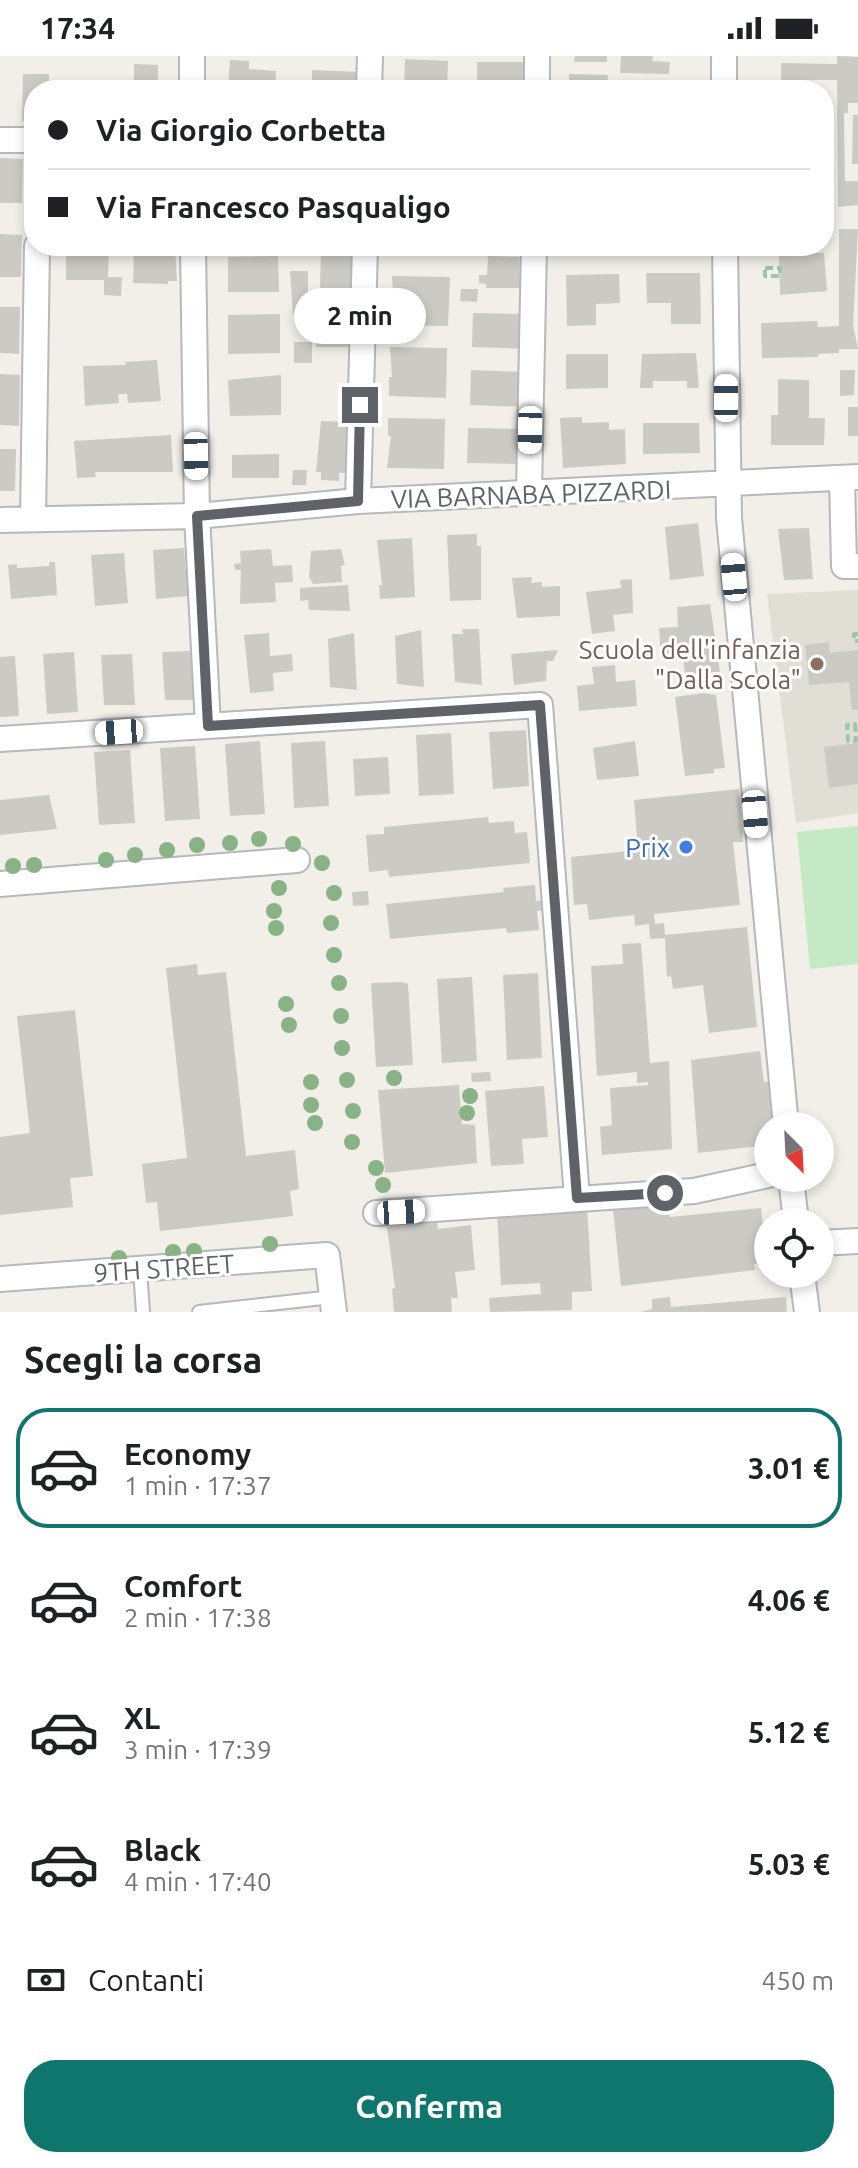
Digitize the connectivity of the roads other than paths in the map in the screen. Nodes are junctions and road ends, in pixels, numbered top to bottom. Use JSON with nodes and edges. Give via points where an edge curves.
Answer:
{"nodes":[{"id":1,"x":192,"y":56,"type":"edge"},
{"id":2,"x":370,"y":56,"type":"edge"},
{"id":3,"x":537,"y":56,"type":"edge"},
{"id":4,"x":724,"y":56,"type":"edge"},
{"id":5,"x":192,"y":80,"type":"edge"},
{"id":6,"x":369,"y":80,"type":"edge"},
{"id":7,"x":537,"y":80,"type":"edge"},
{"id":8,"x":724,"y":80,"type":"edge"},
{"id":9,"x":0,"y":140,"type":"edge"},
{"id":10,"x":24,"y":140,"type":"edge"},
{"id":11,"x":37,"y":256,"type":"edge"},
{"id":12,"x":193,"y":256,"type":"edge"},
{"id":13,"x":365,"y":256,"type":"edge"},
{"id":14,"x":534,"y":256,"type":"edge"},
{"id":15,"x":725,"y":256,"type":"edge"},
{"id":16,"x":850,"y":478,"type":"edge"},
{"id":17,"x":727,"y":486,"type":"junction"},
{"id":18,"x":529,"y":492,"type":"junction"},
{"id":19,"x":358,"y":501,"type":"junction"},
{"id":20,"x":197,"y":516,"type":"junction"},
{"id":21,"x":33,"y":519,"type":"junction"},
{"id":22,"x":0,"y":520,"type":"edge"},
{"id":23,"x":858,"y":566,"type":"edge"},
{"id":24,"x":208,"y":726,"type":"junction"},
{"id":25,"x":0,"y":739,"type":"edge"},
{"id":26,"x":297,"y":860,"type":"dead end"},
{"id":27,"x":0,"y":884,"type":"edge"},
{"id":28,"x":785,"y":1112,"type":"edge"},
{"id":29,"x":754,"y":1178,"type":"edge"},
{"id":30,"x":577,"y":1198,"type":"junction"},
{"id":31,"x":376,"y":1213,"type":"dead end"},
{"id":32,"x":858,"y":1241,"type":"edge"},
{"id":33,"x":834,"y":1242,"type":"edge"},
{"id":34,"x":140,"y":1270,"type":"junction"},
{"id":35,"x":0,"y":1279,"type":"edge"},
{"id":36,"x":804,"y":1288,"type":"edge"},
{"id":37,"x":333,"y":1304,"type":"edge"},
{"id":38,"x":143,"y":1312,"type":"edge"},
{"id":39,"x":199,"y":1312,"type":"edge"},
{"id":40,"x":807,"y":1312,"type":"edge"}],
"edges":[{"from":1,"to":5,"type":"street"},
{"from":2,"to":6,"type":"street"},
{"from":3,"to":7,"type":"street"},
{"from":4,"to":8,"type":"street"},
{"from":9,"to":10,"type":"street"},
{"from":11,"to":21,"type":"street"},
{"from":12,"to":20,"type":"street"},
{"from":13,"to":19,"type":"street"},
{"from":14,"to":18,"type":"street"},
{"from":15,"to":17,"type":"street"},
{"from":16,"to":17,"type":"street","name":"VIA BARNABA PIZZARDI"},
{"from":16,"to":23,"type":"street","via":[[844,566]]},
{"from":17,"to":18,"type":"street","name":"VIA BARNABA PIZZARDI"},
{"from":17,"to":28,"type":"street"},
{"from":18,"to":19,"type":"street","name":"VIA BARNABA PIZZARDI"},
{"from":19,"to":20,"type":"street","name":"VIA BARNABA PIZZARDI"},
{"from":20,"to":21,"type":"street","name":"VIA BARNABA PIZZARDI"},
{"from":20,"to":24,"type":"street"},
{"from":21,"to":22,"type":"street","name":"VIA BARNABA PIZZARDI"},
{"from":24,"to":25,"type":"street"},
{"from":24,"to":30,"type":"street","via":[[540,705]]},
{"from":26,"to":27,"type":"street"},
{"from":29,"to":30,"type":"street","via":[[694,1191]]},
{"from":30,"to":31,"type":"street"},
{"from":32,"to":33,"type":"street"},
{"from":34,"to":35,"type":"street","name":"9TH STREET"},
{"from":34,"to":37,"type":"street","name":"9TH STREET","via":[[327,1255]]},
{"from":34,"to":38,"type":"lane"},
{"from":36,"to":40,"type":"street"},
{"from":37,"to":39,"type":"lane"}]}
